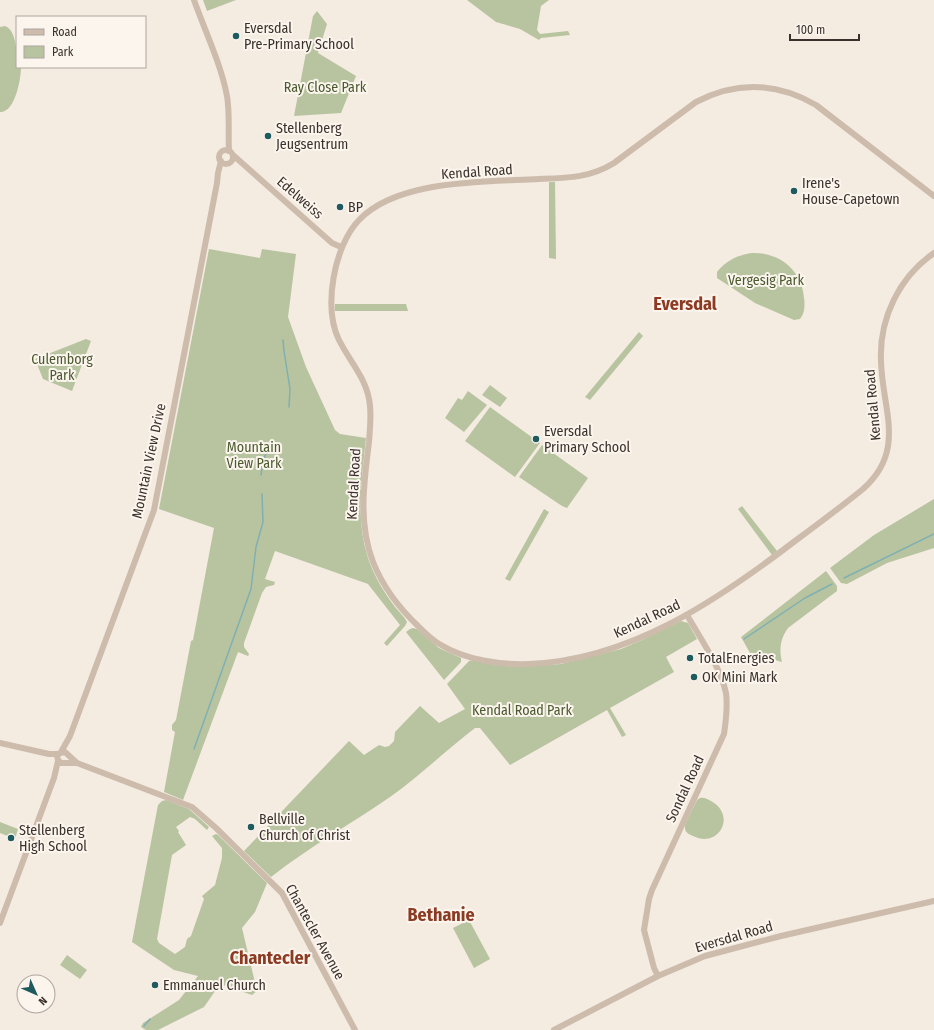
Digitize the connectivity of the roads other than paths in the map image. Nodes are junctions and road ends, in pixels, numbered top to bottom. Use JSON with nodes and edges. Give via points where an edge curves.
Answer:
{"nodes":[{"id":1,"x":194,"y":0,"type":"edge"},
{"id":2,"x":228,"y":132,"type":"junction"},
{"id":3,"x":221,"y":152,"type":"junction"},
{"id":4,"x":228,"y":158,"type":"junction"},
{"id":5,"x":934,"y":196,"type":"edge"},
{"id":6,"x":341,"y":247,"type":"junction"},
{"id":7,"x":934,"y":253,"type":"edge"},
{"id":8,"x":687,"y":615,"type":"junction"},
{"id":9,"x":0,"y":743,"type":"edge"},
{"id":10,"x":62,"y":758,"type":"junction"},
{"id":11,"x":934,"y":901,"type":"edge"},
{"id":12,"x":0,"y":923,"type":"edge"},
{"id":13,"x":658,"y":976,"type":"junction"},
{"id":14,"x":355,"y":1030,"type":"edge"},
{"id":15,"x":554,"y":1030,"type":"edge"}],
"edges":[{"from":1,"to":2,"type":"street","name":"Mountain View Drive","via":[[224,84],[228,107]]},
{"from":2,"to":3,"type":"street","name":"Mountain View Drive"},
{"from":2,"to":4,"type":"street","name":"Mountain View Drive"},
{"from":3,"to":4,"type":"street","name":"Mountain View Drive","via":[[220,155]]},
{"from":3,"to":4,"type":"street","via":[[225,150]]},
{"from":4,"to":6,"type":"street","name":"Edelweiss","via":[[245,166]]},
{"from":4,"to":10,"type":"street","name":"Mountain View Drive","via":[[217,182],[154,510]]},
{"from":5,"to":6,"type":"street","name":"Kendal Road","via":[[804,98],[768,87],[747,87],[718,92],[696,102],[614,163],[587,175],[444,185],[390,199],[374,207],[358,220]]},
{"from":6,"to":8,"type":"street","name":"Kendal Road","via":[[335,267],[332,294],[333,321],[339,340],[363,381],[369,397],[370,432],[364,496],[365,531],[376,570],[400,608],[426,634],[446,648],[477,658],[513,664],[555,661],[606,650],[634,641]]},
{"from":7,"to":8,"type":"street","name":"Kendal Road","via":[[918,266],[903,285],[885,323],[881,362],[890,433],[886,457],[878,472],[863,490],[755,572]]},
{"from":8,"to":13,"type":"street","name":"Sondal Road","via":[[720,674],[726,695],[727,713],[722,738],[649,899],[644,930]]},
{"from":9,"to":10,"type":"street","name":"Chantecler Avenue"},
{"from":10,"to":12,"type":"street","name":"Mountain View Drive"},
{"from":10,"to":14,"type":"street","name":"Chantecler Avenue","via":[[189,805],[216,828],[284,895]]},
{"from":11,"to":13,"type":"street","name":"Eversdal Road","via":[[735,947]]},
{"from":13,"to":15,"type":"street","name":"Eversdal Road"}]}
